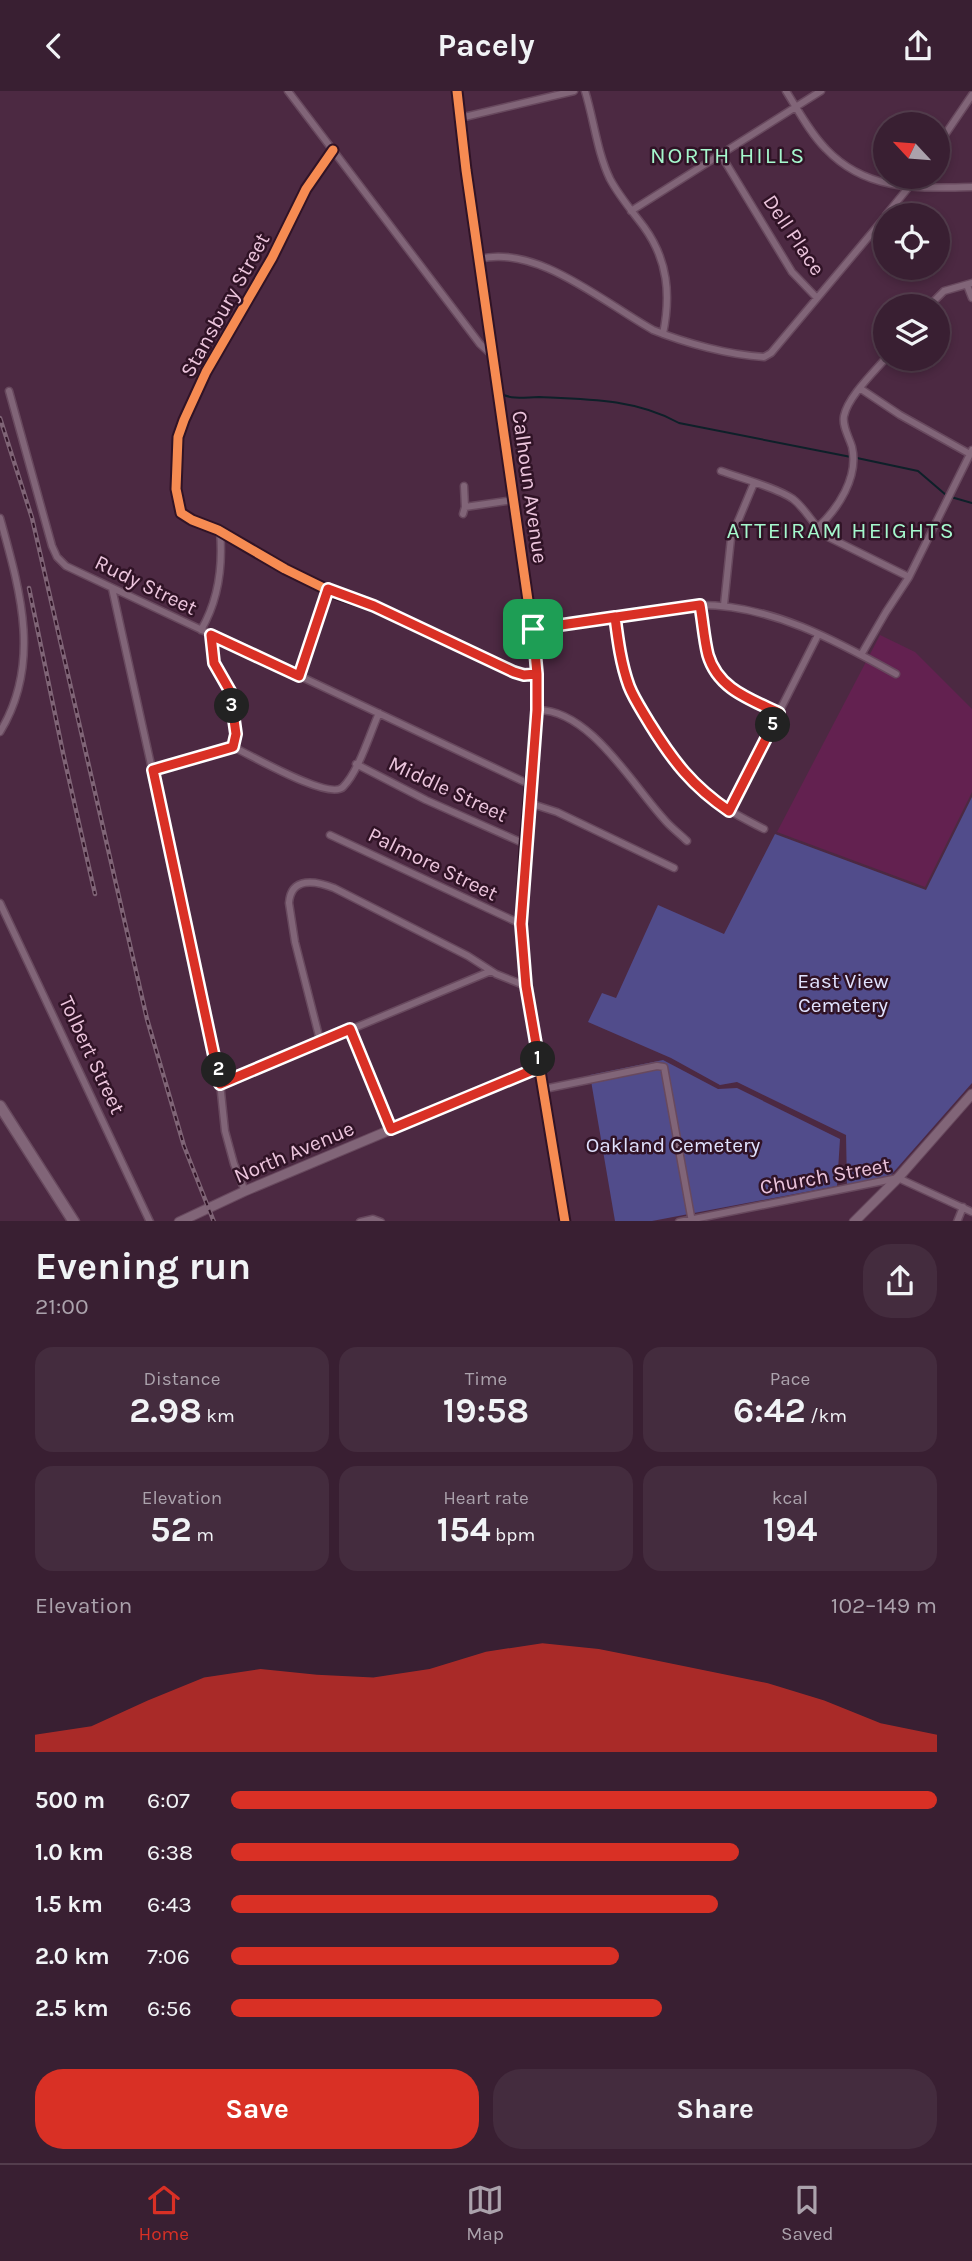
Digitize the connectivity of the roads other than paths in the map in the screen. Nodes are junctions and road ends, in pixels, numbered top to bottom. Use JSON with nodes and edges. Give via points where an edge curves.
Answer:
{"nodes":[{"id":1,"x":288,"y":91,"type":"edge"},
{"id":2,"x":457,"y":91,"type":"edge"},
{"id":3,"x":575,"y":91,"type":"edge"},
{"id":4,"x":585,"y":91,"type":"edge"},
{"id":5,"x":786,"y":91,"type":"edge"},
{"id":6,"x":821,"y":91,"type":"edge"},
{"id":7,"x":972,"y":95,"type":"edge"},
{"id":8,"x":796,"y":107,"type":"junction"},
{"id":9,"x":460,"y":118,"type":"junction"},
{"id":10,"x":950,"y":127,"type":"edge"},
{"id":11,"x":333,"y":150,"type":"junction"},
{"id":12,"x":721,"y":155,"type":"junction"},
{"id":13,"x":873,"y":179,"type":"edge"},
{"id":14,"x":950,"y":187,"type":"edge"},
{"id":15,"x":972,"y":187,"type":"edge"},
{"id":16,"x":907,"y":189,"type":"edge"},
{"id":17,"x":896,"y":203,"type":"edge"},
{"id":18,"x":632,"y":211,"type":"junction"},
{"id":19,"x":873,"y":231,"type":"edge"},
{"id":20,"x":479,"y":259,"type":"junction"},
{"id":21,"x":970,"y":284,"type":"edge"},
{"id":22,"x":942,"y":294,"type":"edge"},
{"id":23,"x":817,"y":298,"type":"junction"},
{"id":24,"x":972,"y":298,"type":"edge"},
{"id":25,"x":663,"y":334,"type":"junction"},
{"id":26,"x":494,"y":356,"type":"junction"},
{"id":27,"x":876,"y":371,"type":"edge"},
{"id":28,"x":861,"y":389,"type":"junction"},
{"id":29,"x":9,"y":391,"type":"dead end"},
{"id":30,"x":971,"y":452,"type":"edge"},
{"id":31,"x":721,"y":471,"type":"dead end"},
{"id":32,"x":754,"y":483,"type":"junction"},
{"id":33,"x":464,"y":486,"type":"dead end"},
{"id":34,"x":514,"y":500,"type":"junction"},
{"id":35,"x":0,"y":518,"type":"edge"},
{"id":36,"x":817,"y":528,"type":"junction"},
{"id":37,"x":220,"y":531,"type":"junction"},
{"id":38,"x":909,"y":577,"type":"junction"},
{"id":39,"x":111,"y":588,"type":"junction"},
{"id":40,"x":328,"y":589,"type":"junction"},
{"id":41,"x":700,"y":605,"type":"junction"},
{"id":42,"x":724,"y":605,"type":"junction"},
{"id":43,"x":615,"y":617,"type":"junction"},
{"id":44,"x":533,"y":629,"type":"junction"},
{"id":45,"x":201,"y":631,"type":"junction"},
{"id":46,"x":211,"y":635,"type":"junction"},
{"id":47,"x":818,"y":635,"type":"junction"},
{"id":48,"x":861,"y":655,"type":"junction"},
{"id":49,"x":537,"y":674,"type":"junction"},
{"id":50,"x":896,"y":674,"type":"dead end"},
{"id":51,"x":299,"y":676,"type":"junction"},
{"id":52,"x":537,"y":710,"type":"junction"},
{"id":53,"x":379,"y":713,"type":"junction"},
{"id":54,"x":779,"y":713,"type":"junction"},
{"id":55,"x":0,"y":732,"type":"edge"},
{"id":56,"x":233,"y":747,"type":"junction"},
{"id":57,"x":356,"y":764,"type":"junction"},
{"id":58,"x":153,"y":770,"type":"junction"},
{"id":59,"x":531,"y":785,"type":"junction"},
{"id":60,"x":529,"y":803,"type":"junction"},
{"id":61,"x":729,"y":811,"type":"junction"},
{"id":62,"x":764,"y":829,"type":"dead end"},
{"id":63,"x":330,"y":835,"type":"dead end"},
{"id":64,"x":687,"y":841,"type":"dead end"},
{"id":65,"x":525,"y":844,"type":"junction"},
{"id":66,"x":674,"y":868,"type":"dead end"},
{"id":67,"x":0,"y":904,"type":"edge"},
{"id":68,"x":521,"y":924,"type":"junction"},
{"id":69,"x":491,"y":971,"type":"junction"},
{"id":70,"x":526,"y":986,"type":"junction"},
{"id":71,"x":350,"y":1029,"type":"junction"},
{"id":72,"x":320,"y":1040,"type":"junction"},
{"id":73,"x":540,"y":1067,"type":"junction"},
{"id":74,"x":220,"y":1084,"type":"junction"},
{"id":75,"x":544,"y":1089,"type":"junction"},
{"id":76,"x":972,"y":1094,"type":"edge"},
{"id":77,"x":0,"y":1106,"type":"edge"},
{"id":78,"x":5,"y":1123,"type":"edge"},
{"id":79,"x":391,"y":1129,"type":"junction"},
{"id":80,"x":898,"y":1178,"type":"junction"},
{"id":81,"x":245,"y":1191,"type":"junction"},
{"id":82,"x":962,"y":1207,"type":"junction"},
{"id":83,"x":972,"y":1212,"type":"edge"},
{"id":84,"x":691,"y":1220,"type":"edge"},
{"id":85,"x":74,"y":1221,"type":"edge"},
{"id":86,"x":150,"y":1221,"type":"edge"},
{"id":87,"x":178,"y":1221,"type":"edge"},
{"id":88,"x":360,"y":1221,"type":"edge"},
{"id":89,"x":381,"y":1221,"type":"edge"},
{"id":90,"x":565,"y":1221,"type":"edge"},
{"id":91,"x":679,"y":1221,"type":"edge"},
{"id":92,"x":854,"y":1221,"type":"edge"},
{"id":93,"x":957,"y":1221,"type":"edge"}],
"edges":[{"from":1,"to":11,"type":"street"},
{"from":2,"to":9,"type":"street","name":"Calhoun Avenue"},
{"from":3,"to":9,"type":"street"},
{"from":4,"to":18,"type":"street","via":[[605,168]]},
{"from":5,"to":8,"type":"street"},
{"from":6,"to":8,"type":"street"},
{"from":7,"to":10,"type":"street"},
{"from":8,"to":12,"type":"street"},
{"from":8,"to":13,"type":"street","via":[[838,160]]},
{"from":9,"to":20,"type":"street","name":"Calhoun Avenue"},
{"from":11,"to":26,"type":"street","via":[[480,344]]},
{"from":11,"to":37,"type":"street","name":"Stansbury Street","via":[[306,189],[206,372],[179,433],[176,489],[181,513]]},
{"from":12,"to":18,"type":"street"},
{"from":12,"to":23,"type":"street","name":"Dell Place","via":[[792,272]]},
{"from":14,"to":15,"type":"street"},
{"from":16,"to":17,"type":"street"},
{"from":18,"to":25,"type":"street","via":[[651,237],[666,275]]},
{"from":19,"to":23,"type":"street"},
{"from":20,"to":25,"type":"street","via":[[520,258],[544,265]]},
{"from":20,"to":26,"type":"street","name":"Calhoun Avenue"},
{"from":21,"to":22,"type":"street","via":[[948,288]]},
{"from":21,"to":24,"type":"street"},
{"from":23,"to":25,"type":"street","via":[[764,357]]},
{"from":26,"to":34,"type":"street","name":"Calhoun Avenue"},
{"from":27,"to":28,"type":"street"},
{"from":28,"to":30,"type":"street"},
{"from":28,"to":36,"type":"street","via":[[844,418],[853,469],[832,514]]},
{"from":29,"to":39,"type":"street","name":"Rudy Street","via":[[57,557]]},
{"from":30,"to":38,"type":"street"},
{"from":31,"to":32,"type":"street"},
{"from":32,"to":36,"type":"street","via":[[794,500]]},
{"from":32,"to":42,"type":"street","via":[[731,538]]},
{"from":33,"to":34,"type":"street","via":[[464,510]]},
{"from":34,"to":44,"type":"street","name":"Calhoun Avenue"},
{"from":35,"to":55,"type":"street","via":[[20,594],[24,656],[22,677]]},
{"from":36,"to":38,"type":"street","via":[[833,541]]},
{"from":37,"to":40,"type":"street","name":"Stansbury Street"},
{"from":37,"to":45,"type":"street","via":[[219,577]]},
{"from":38,"to":48,"type":"street"},
{"from":39,"to":45,"type":"street","name":"Rudy Street"},
{"from":39,"to":58,"type":"street"},
{"from":40,"to":49,"type":"street","name":"Stansbury Street","via":[[514,672]]},
{"from":40,"to":51,"type":"street"},
{"from":41,"to":42,"type":"street"},
{"from":41,"to":43,"type":"street"},
{"from":41,"to":54,"type":"street","via":[[708,655],[718,675],[733,690]]},
{"from":42,"to":47,"type":"street","via":[[780,618]]},
{"from":43,"to":44,"type":"street"},
{"from":43,"to":61,"type":"street","via":[[630,690],[687,778]]},
{"from":44,"to":49,"type":"street","name":"Calhoun Avenue"},
{"from":45,"to":46,"type":"street","name":"Rudy Street"},
{"from":46,"to":51,"type":"street","name":"Rudy Street"},
{"from":46,"to":56,"type":"street","via":[[214,663],[230,691],[236,734]]},
{"from":47,"to":48,"type":"street"},
{"from":47,"to":54,"type":"street"},
{"from":48,"to":50,"type":"street"},
{"from":49,"to":52,"type":"street","name":"Calhoun Avenue"},
{"from":51,"to":53,"type":"street","name":"Rudy Street"},
{"from":52,"to":59,"type":"street","name":"Calhoun Avenue"},
{"from":52,"to":64,"type":"street","via":[[566,718],[609,751],[664,820]]},
{"from":53,"to":57,"type":"street"},
{"from":53,"to":59,"type":"street","name":"Rudy Street"},
{"from":54,"to":61,"type":"street"},
{"from":56,"to":57,"type":"street","via":[[326,790],[342,788]]},
{"from":56,"to":58,"type":"street"},
{"from":57,"to":65,"type":"street","name":"Middle Street"},
{"from":58,"to":74,"type":"street"},
{"from":59,"to":60,"type":"street","name":"Calhoun Avenue"},
{"from":60,"to":65,"type":"street","name":"Calhoun Avenue"},
{"from":60,"to":66,"type":"street","via":[[577,820]]},
{"from":61,"to":62,"type":"street"},
{"from":63,"to":68,"type":"street","name":"Palmore Street"},
{"from":65,"to":68,"type":"street","name":"Calhoun Avenue"},
{"from":67,"to":86,"type":"street","name":"Tolbert Street"},
{"from":68,"to":70,"type":"street","name":"Calhoun Avenue"},
{"from":69,"to":70,"type":"street"},
{"from":69,"to":71,"type":"street"},
{"from":69,"to":72,"type":"street","via":[[334,888],[314,881],[299,884],[290,896],[291,915]]},
{"from":70,"to":73,"type":"street","name":"Calhoun Avenue"},
{"from":71,"to":72,"type":"street"},
{"from":71,"to":79,"type":"street"},
{"from":72,"to":74,"type":"street"},
{"from":73,"to":75,"type":"street","name":"Calhoun Avenue"},
{"from":73,"to":79,"type":"street","name":"North Avenue"},
{"from":74,"to":81,"type":"street","via":[[229,1146]]},
{"from":75,"to":84,"type":"street","via":[[664,1067]]},
{"from":75,"to":90,"type":"street","name":"Calhoun Avenue"},
{"from":76,"to":80,"type":"street"},
{"from":77,"to":78,"type":"main road"},
{"from":78,"to":85,"type":"main road"},
{"from":79,"to":81,"type":"street","name":"North Avenue"},
{"from":80,"to":82,"type":"street","name":"Church Street"},
{"from":80,"to":84,"type":"street","name":"Church Street"},
{"from":80,"to":92,"type":"street"},
{"from":81,"to":87,"type":"street","name":"North Avenue"},
{"from":82,"to":83,"type":"street","name":"Church Street"},
{"from":82,"to":93,"type":"street"},
{"from":84,"to":91,"type":"street","name":"Church Street"},
{"from":88,"to":89,"type":"street"}]}
